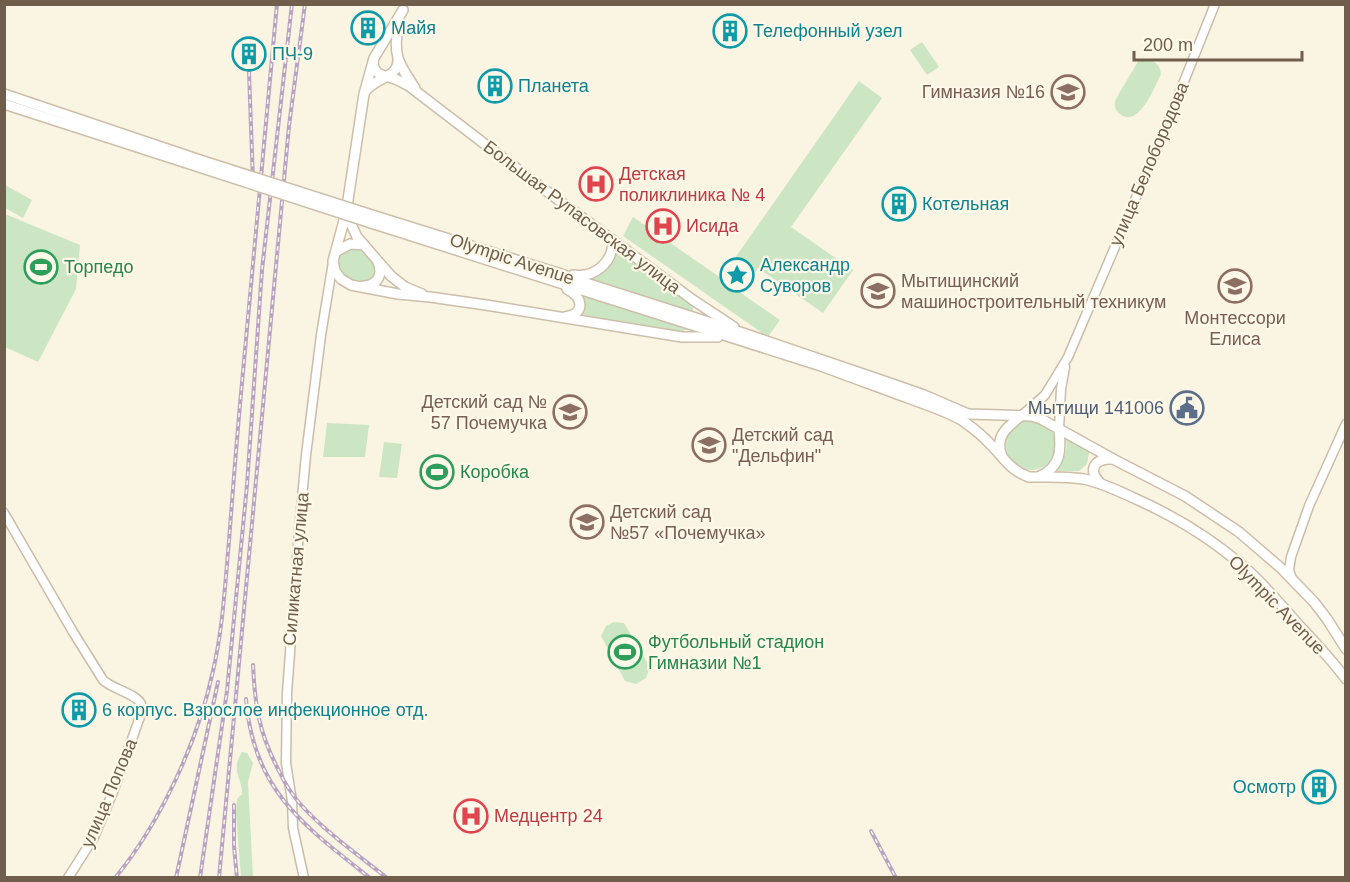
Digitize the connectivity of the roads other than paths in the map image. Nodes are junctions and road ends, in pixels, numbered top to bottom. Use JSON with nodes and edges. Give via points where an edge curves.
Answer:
{"nodes":[{"id":1,"x":1215,"y":4,"type":"edge"},
{"id":2,"x":404,"y":7,"type":"edge"},
{"id":3,"x":374,"y":58,"type":"junction"},
{"id":4,"x":398,"y":60,"type":"junction"},
{"id":5,"x":387,"y":76,"type":"junction"},
{"id":6,"x":4,"y":94,"type":"edge"},
{"id":7,"x":364,"y":94,"type":"junction"},
{"id":8,"x":423,"y":96,"type":"junction"},
{"id":9,"x":4,"y":104,"type":"edge"},
{"id":10,"x":199,"y":164,"type":"junction"},
{"id":11,"x":346,"y":213,"type":"junction"},
{"id":12,"x":371,"y":219,"type":"junction"},
{"id":13,"x":613,"y":240,"type":"junction"},
{"id":14,"x":364,"y":245,"type":"junction"},
{"id":15,"x":337,"y":251,"type":"junction"},
{"id":16,"x":375,"y":258,"type":"junction"},
{"id":17,"x":333,"y":261,"type":"junction"},
{"id":18,"x":558,"y":273,"type":"junction"},
{"id":19,"x":554,"y":282,"type":"junction"},
{"id":20,"x":347,"y":283,"type":"junction"},
{"id":21,"x":362,"y":287,"type":"junction"},
{"id":22,"x":327,"y":293,"type":"junction"},
{"id":23,"x":430,"y":297,"type":"junction"},
{"id":24,"x":563,"y":317,"type":"junction"},
{"id":25,"x":743,"y":333,"type":"junction"},
{"id":26,"x":726,"y":337,"type":"junction"},
{"id":27,"x":1068,"y":357,"type":"junction"},
{"id":28,"x":1021,"y":416,"type":"junction"},
{"id":29,"x":1346,"y":424,"type":"edge"},
{"id":30,"x":1059,"y":429,"type":"junction"},
{"id":31,"x":1113,"y":459,"type":"junction"},
{"id":32,"x":1004,"y":460,"type":"junction"},
{"id":33,"x":1038,"y":477,"type":"junction"},
{"id":34,"x":1101,"y":484,"type":"junction"},
{"id":35,"x":4,"y":513,"type":"edge"},
{"id":36,"x":1291,"y":557,"type":"junction"},
{"id":37,"x":1270,"y":559,"type":"junction"},
{"id":38,"x":1293,"y":580,"type":"junction"},
{"id":39,"x":1344,"y":648,"type":"edge"},
{"id":40,"x":1329,"y":658,"type":"junction"},
{"id":41,"x":1345,"y":662,"type":"edge"},
{"id":42,"x":1344,"y":677,"type":"edge"},
{"id":43,"x":68,"y":878,"type":"edge"},
{"id":44,"x":304,"y":878,"type":"edge"}],
"edges":[{"from":1,"to":27,"type":"street","name":"улица Белобородова"},
{"from":2,"to":3,"type":"main road"},
{"from":2,"to":4,"type":"main road","via":[[397,31]]},
{"from":3,"to":4,"type":"main road","via":[[387,51]]},
{"from":3,"to":5,"type":"main road","via":[[376,72]]},
{"from":3,"to":7,"type":"main road"},
{"from":4,"to":5,"type":"main road","via":[[397,69]]},
{"from":4,"to":8,"type":"main road"},
{"from":5,"to":7,"type":"main road","via":[[370,85]]},
{"from":5,"to":8,"type":"main road"},
{"from":6,"to":10,"type":"main road","name":"Olympic Avenue"},
{"from":7,"to":11,"type":"main road"},
{"from":8,"to":13,"type":"main road","name":"Большая Рупасовская улица"},
{"from":9,"to":10,"type":"main road","name":"Olympic Avenue"},
{"from":10,"to":12,"type":"main road","name":"Olympic Avenue","bridge":true},
{"from":11,"to":14,"type":"main road"},
{"from":11,"to":15,"type":"main road"},
{"from":12,"to":18,"type":"main road","name":"Olympic Avenue"},
{"from":12,"to":19,"type":"main road","name":"Olympic Avenue"},
{"from":13,"to":18,"type":"main road","via":[[607,261],[594,272],[578,276]]},
{"from":13,"to":25,"type":"main road","name":"Большая Рупасовская улица"},
{"from":14,"to":15,"type":"main road","via":[[346,245]]},
{"from":14,"to":16,"type":"main road"},
{"from":15,"to":17,"type":"main road"},
{"from":16,"to":21,"type":"main road","via":[[381,270],[379,278],[375,284]]},
{"from":16,"to":23,"type":"main road","via":[[400,284]]},
{"from":17,"to":20,"type":"main road","via":[[338,275]]},
{"from":17,"to":22,"type":"street","name":"Силикатная улица"},
{"from":18,"to":25,"type":"main road","name":"Olympic Avenue"},
{"from":19,"to":24,"type":"main road","via":[[574,293],[580,302],[577,311]]},
{"from":19,"to":26,"type":"main road","name":"Olympic Avenue"},
{"from":20,"to":21,"type":"main road"},
{"from":20,"to":22,"type":"street","via":[[336,284]]},
{"from":21,"to":23,"type":"main road"},
{"from":22,"to":44,"type":"street","name":"Силикатная улица","via":[[304,476],[286,693],[286,763],[293,828]]},
{"from":23,"to":24,"type":"main road"},
{"from":24,"to":26,"type":"main road","via":[[682,337]]},
{"from":25,"to":28,"type":"main road","name":"Olympic Avenue","via":[[968,414]]},
{"from":26,"to":32,"type":"main road","name":"Olympic Avenue","via":[[821,366],[962,420]]},
{"from":27,"to":28,"type":"street","via":[[1045,395]]},
{"from":27,"to":30,"type":"street","via":[[1062,379]]},
{"from":28,"to":30,"type":"main road","name":"Olympic Avenue","via":[[1041,419]]},
{"from":28,"to":32,"type":"main road","via":[[1002,434],[999,448]]},
{"from":29,"to":36,"type":"street"},
{"from":30,"to":31,"type":"main road","name":"Olympic Avenue"},
{"from":30,"to":33,"type":"main road","via":[[1057,461]]},
{"from":31,"to":34,"type":"main road","via":[[1096,462],[1095,476]]},
{"from":31,"to":37,"type":"main road","name":"Olympic Avenue","via":[[1201,506]]},
{"from":32,"to":33,"type":"main road","name":"Olympic Avenue","via":[[1024,475]]},
{"from":33,"to":34,"type":"main road","name":"Olympic Avenue","via":[[1071,477]]},
{"from":34,"to":40,"type":"main road","name":"Olympic Avenue","via":[[1159,509],[1228,554],[1263,585]]},
{"from":35,"to":43,"type":"street","name":"улица Попова","via":[[103,680],[136,697],[141,705],[113,792],[94,837]]},
{"from":36,"to":37,"type":"street","via":[[1281,562]]},
{"from":36,"to":38,"type":"street","via":[[1289,570]]},
{"from":37,"to":38,"type":"main road","name":"Olympic Avenue"},
{"from":38,"to":39,"type":"main road","name":"Olympic Avenue","via":[[1320,608]]},
{"from":39,"to":40,"type":"main road","via":[[1342,657]]},
{"from":40,"to":42,"type":"main road","name":"Olympic Avenue"},
{"from":41,"to":42,"type":"main road","via":[[1341,666]]}]}
